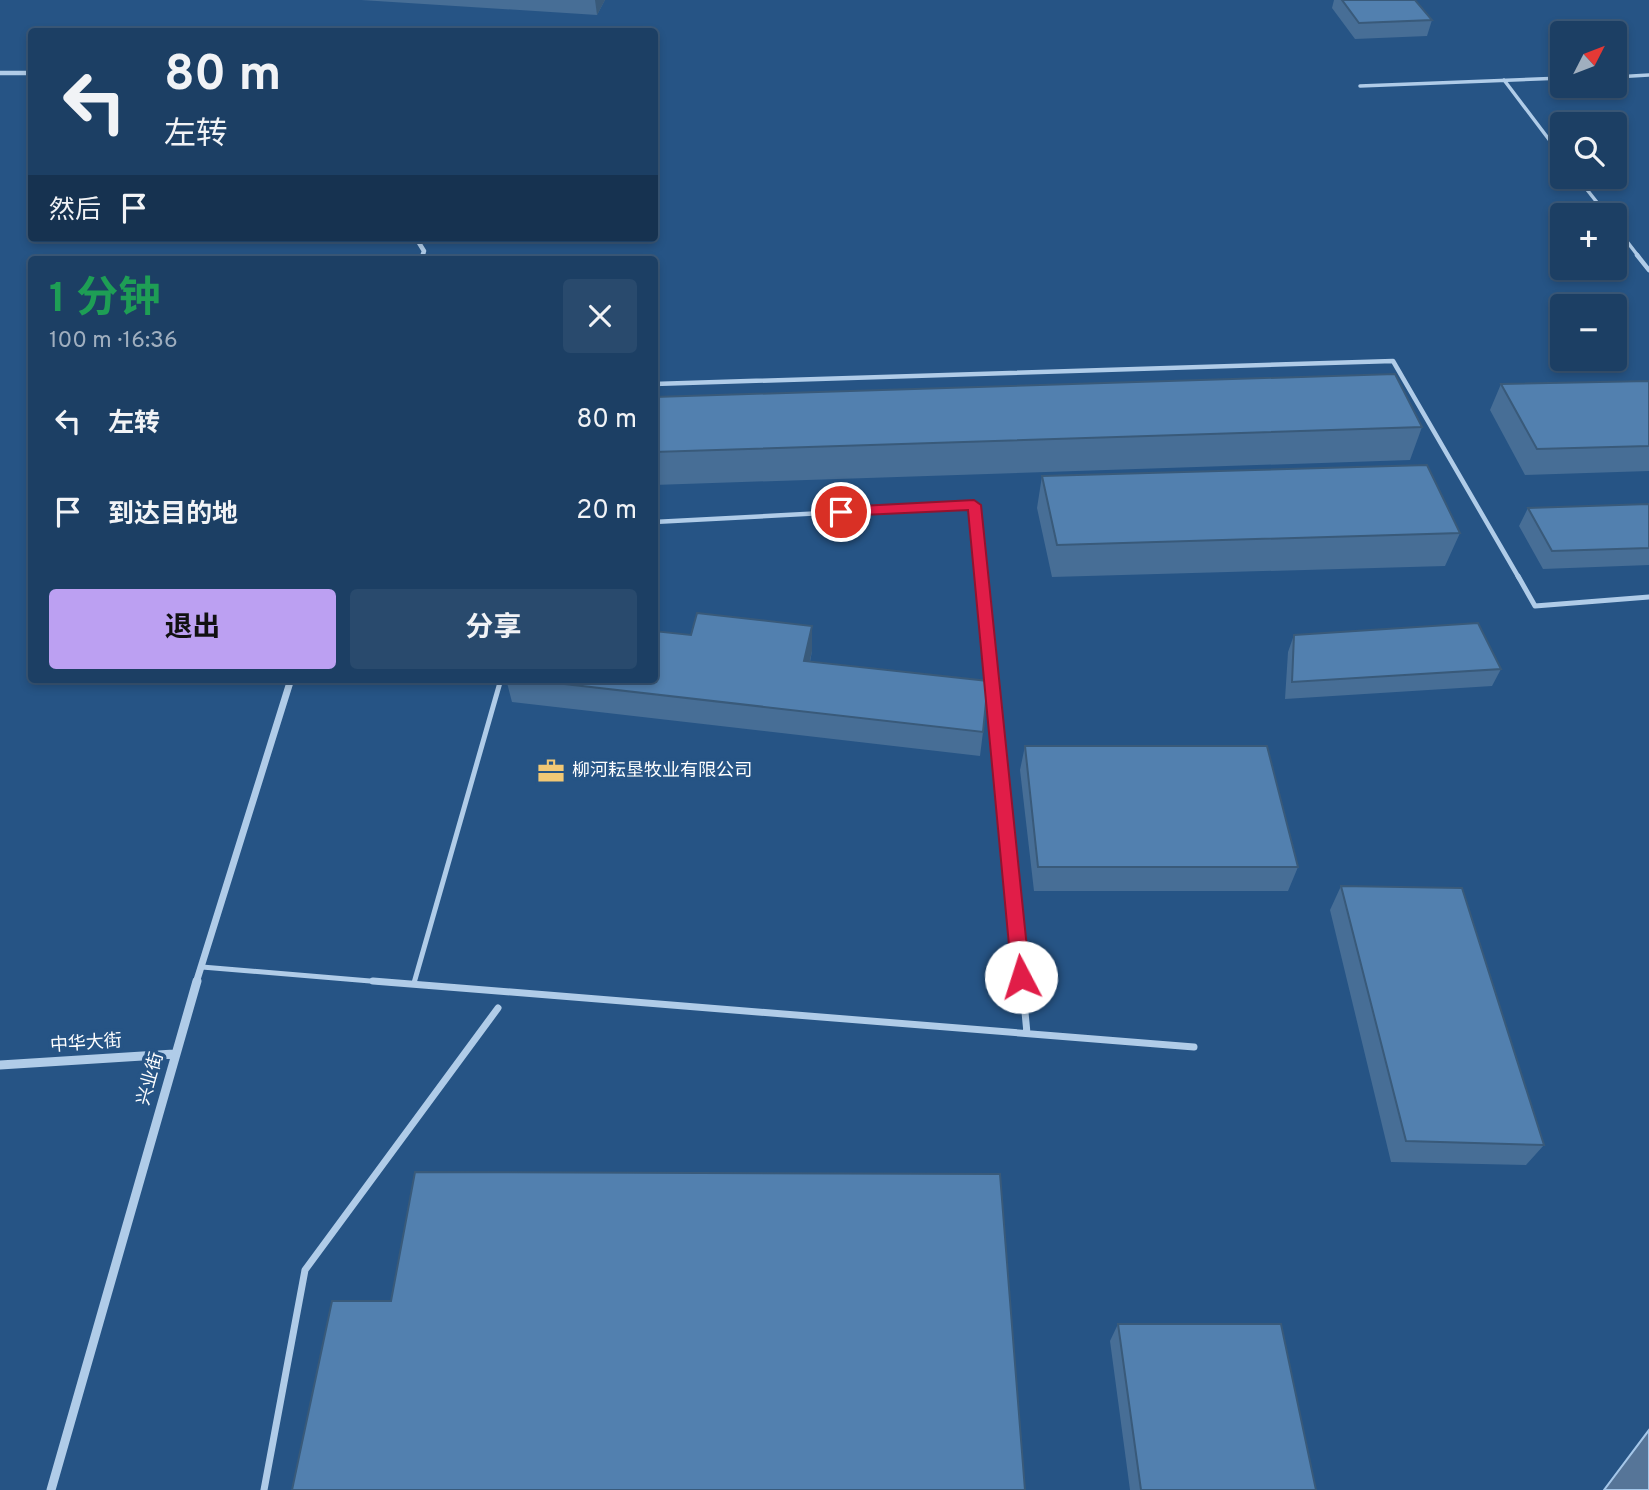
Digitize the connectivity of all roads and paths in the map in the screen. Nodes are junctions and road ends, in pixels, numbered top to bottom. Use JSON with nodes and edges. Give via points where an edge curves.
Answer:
{"nodes":[{"id":1,"x":0,"y":73,"type":"edge"},
{"id":2,"x":28,"y":73,"type":"edge"},
{"id":3,"x":1649,"y":75,"type":"edge"},
{"id":4,"x":1628,"y":76,"type":"edge"},
{"id":5,"x":1550,"y":78,"type":"edge"},
{"id":6,"x":1504,"y":80,"type":"junction"},
{"id":7,"x":1360,"y":86,"type":"dead end"},
{"id":8,"x":1550,"y":141,"type":"edge"},
{"id":9,"x":1586,"y":189,"type":"edge"},
{"id":10,"x":1598,"y":203,"type":"edge"},
{"id":11,"x":1627,"y":242,"type":"edge"},
{"id":12,"x":1649,"y":270,"type":"edge"},
{"id":13,"x":658,"y":384,"type":"edge"},
{"id":14,"x":658,"y":522,"type":"edge"},
{"id":15,"x":1649,"y":597,"type":"edge"},
{"id":16,"x":290,"y":683,"type":"edge"},
{"id":17,"x":500,"y":683,"type":"edge"},
{"id":18,"x":202,"y":967,"type":"junction"},
{"id":19,"x":414,"y":984,"type":"junction"},
{"id":20,"x":498,"y":1007,"type":"dead end"},
{"id":21,"x":1027,"y":1033,"type":"junction"},
{"id":22,"x":1194,"y":1047,"type":"dead end"},
{"id":23,"x":174,"y":1054,"type":"junction"},
{"id":24,"x":0,"y":1065,"type":"edge"},
{"id":25,"x":51,"y":1490,"type":"edge"},
{"id":26,"x":264,"y":1490,"type":"edge"}],
"edges":[{"from":1,"to":2,"type":"street"},
{"from":3,"to":4,"type":"lane"},
{"from":5,"to":6,"type":"lane"},
{"from":6,"to":7,"type":"lane"},
{"from":6,"to":8,"type":"lane"},
{"from":9,"to":10,"type":"lane"},
{"from":11,"to":12,"type":"lane"},
{"from":13,"to":15,"type":"lane","via":[[1393,360],[1535,607]]},
{"from":14,"to":21,"type":"lane","via":[[974,505]]},
{"from":16,"to":18,"type":"street","name":"兴业街"},
{"from":17,"to":19,"type":"lane"},
{"from":18,"to":19,"type":"lane"},
{"from":18,"to":23,"type":"street","name":"兴业街"},
{"from":19,"to":21,"type":"lane"},
{"from":20,"to":26,"type":"lane","via":[[305,1270]]},
{"from":21,"to":22,"type":"lane"},
{"from":23,"to":24,"type":"street","name":"中华大街"},
{"from":23,"to":25,"type":"street","name":"兴业街"}]}
